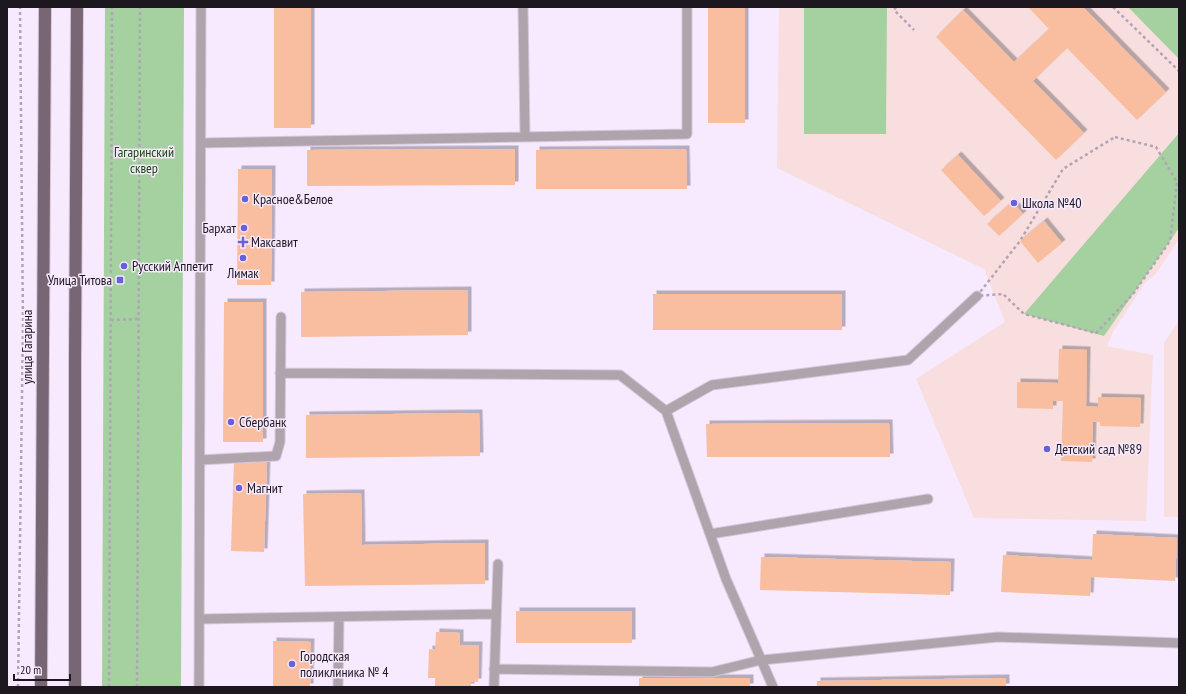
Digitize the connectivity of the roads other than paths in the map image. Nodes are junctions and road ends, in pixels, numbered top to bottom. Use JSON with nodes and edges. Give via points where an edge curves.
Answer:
{"nodes":[{"id":1,"x":45,"y":7,"type":"edge"},
{"id":2,"x":77,"y":7,"type":"edge"},
{"id":3,"x":201,"y":7,"type":"edge"},
{"id":4,"x":523,"y":7,"type":"edge"},
{"id":5,"x":687,"y":7,"type":"edge"},
{"id":6,"x":524,"y":137,"type":"junction"},
{"id":7,"x":201,"y":143,"type":"junction"},
{"id":8,"x":977,"y":296,"type":"road end"},
{"id":9,"x":281,"y":317,"type":"dead end"},
{"id":10,"x":280,"y":373,"type":"junction"},
{"id":11,"x":666,"y":411,"type":"junction"},
{"id":12,"x":200,"y":460,"type":"junction"},
{"id":13,"x":928,"y":499,"type":"dead end"},
{"id":14,"x":710,"y":534,"type":"junction"},
{"id":15,"x":498,"y":564,"type":"dead end"},
{"id":16,"x":496,"y":614,"type":"junction"},
{"id":17,"x":339,"y":617,"type":"junction"},
{"id":18,"x":200,"y":619,"type":"junction"},
{"id":19,"x":1179,"y":644,"type":"edge"},
{"id":20,"x":761,"y":660,"type":"junction"},
{"id":21,"x":494,"y":669,"type":"junction"},
{"id":22,"x":41,"y":687,"type":"edge"},
{"id":23,"x":75,"y":687,"type":"edge"},
{"id":24,"x":199,"y":687,"type":"edge"},
{"id":25,"x":338,"y":687,"type":"edge"},
{"id":26,"x":494,"y":687,"type":"edge"},
{"id":27,"x":773,"y":687,"type":"edge"}],
"edges":[{"from":1,"to":22,"type":"main road","name":"улица Гагарина"},
{"from":2,"to":23,"type":"main road"},
{"from":3,"to":7,"type":"lane"},
{"from":4,"to":6,"type":"lane"},
{"from":5,"to":6,"type":"lane","via":[[687,134]]},
{"from":6,"to":7,"type":"lane"},
{"from":7,"to":12,"type":"lane"},
{"from":8,"to":11,"type":"lane","via":[[908,360],[712,385]]},
{"from":9,"to":10,"type":"lane"},
{"from":10,"to":11,"type":"lane","via":[[620,375]]},
{"from":10,"to":12,"type":"lane","via":[[280,442],[276,456]]},
{"from":11,"to":14,"type":"lane"},
{"from":12,"to":18,"type":"lane"},
{"from":13,"to":14,"type":"lane"},
{"from":14,"to":20,"type":"lane","via":[[726,579]]},
{"from":15,"to":16,"type":"lane"},
{"from":16,"to":17,"type":"lane"},
{"from":16,"to":21,"type":"lane"},
{"from":17,"to":18,"type":"lane"},
{"from":17,"to":25,"type":"lane"},
{"from":18,"to":24,"type":"lane"},
{"from":19,"to":20,"type":"lane","via":[[998,637]]},
{"from":20,"to":21,"type":"lane","via":[[712,672]]},
{"from":20,"to":27,"type":"lane"},
{"from":21,"to":26,"type":"lane"}]}
